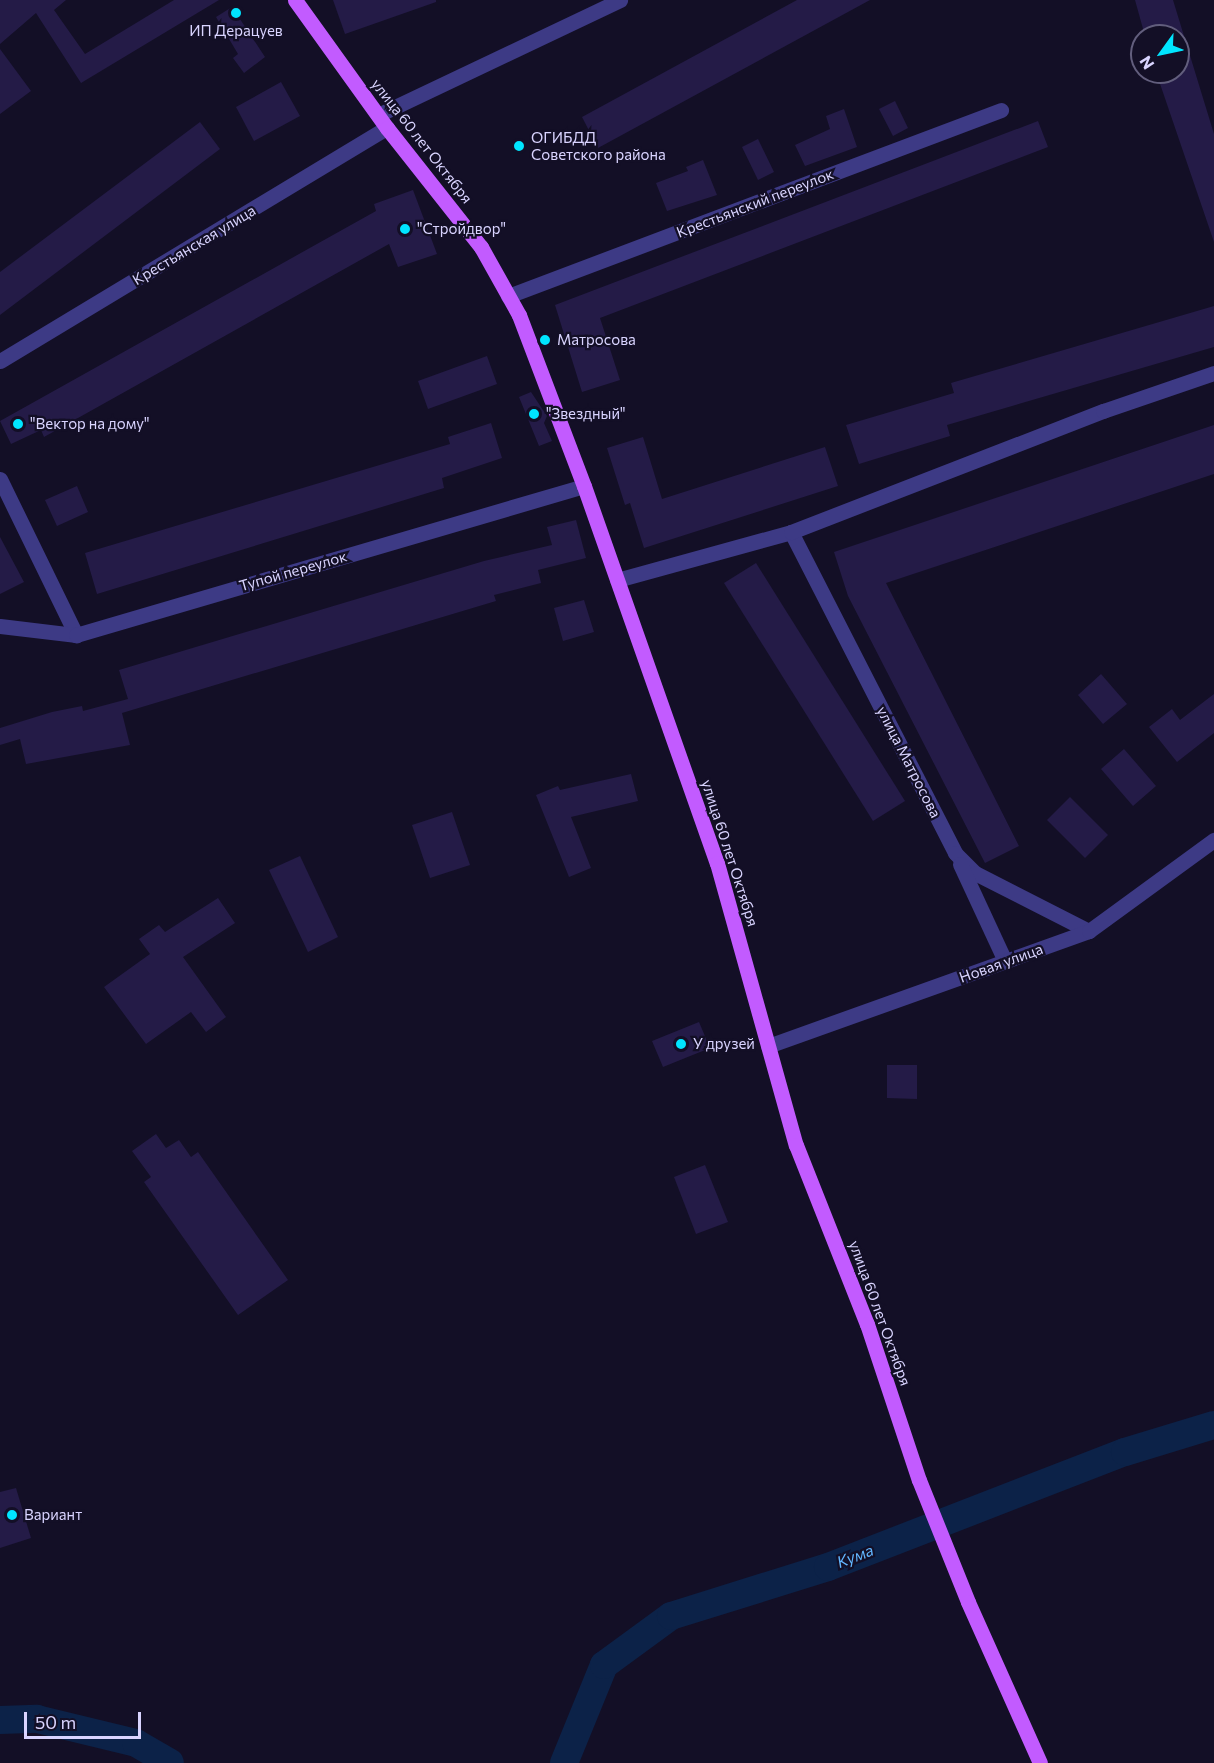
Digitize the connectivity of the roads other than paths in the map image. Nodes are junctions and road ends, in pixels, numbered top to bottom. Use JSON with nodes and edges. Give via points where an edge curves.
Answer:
{"nodes":[{"id":1,"x":295,"y":0,"type":"edge"},
{"id":2,"x":620,"y":0,"type":"edge"},
{"id":3,"x":1001,"y":110,"type":"dead end"},
{"id":4,"x":378,"y":115,"type":"junction"},
{"id":5,"x":387,"y":128,"type":"junction"},
{"id":6,"x":508,"y":296,"type":"junction"},
{"id":7,"x":0,"y":361,"type":"edge"},
{"id":8,"x":1214,"y":373,"type":"edge"},
{"id":9,"x":0,"y":479,"type":"edge"},
{"id":10,"x":584,"y":486,"type":"junction"},
{"id":11,"x":791,"y":532,"type":"junction"},
{"id":12,"x":617,"y":579,"type":"junction"},
{"id":13,"x":0,"y":626,"type":"edge"},
{"id":14,"x":76,"y":635,"type":"junction"},
{"id":15,"x":1214,"y":840,"type":"edge"},
{"id":16,"x":955,"y":853,"type":"junction"},
{"id":17,"x":1089,"y":931,"type":"junction"},
{"id":18,"x":1005,"y":962,"type":"junction"},
{"id":19,"x":768,"y":1046,"type":"junction"},
{"id":20,"x":1040,"y":1763,"type":"edge"}],
"edges":[{"from":1,"to":4,"type":"main road","name":"улица 60 лет Октября"},
{"from":2,"to":4,"type":"street"},
{"from":3,"to":6,"type":"street","name":"Крестьянский переулок"},
{"from":4,"to":5,"type":"main road","name":"улица 60 лет Октября"},
{"from":5,"to":6,"type":"main road","name":"улица 60 лет Октября","via":[[481,247]]},
{"from":5,"to":7,"type":"street","name":"Крестьянская улица"},
{"from":6,"to":10,"type":"main road","name":"улица 60 лет Октября"},
{"from":8,"to":11,"type":"street","via":[[1103,411]]},
{"from":9,"to":14,"type":"street"},
{"from":10,"to":12,"type":"main road","name":"улица 60 лет Октября"},
{"from":10,"to":14,"type":"street","name":"Тупой переулок"},
{"from":11,"to":12,"type":"street"},
{"from":11,"to":16,"type":"street","name":"улица Матросова"},
{"from":12,"to":19,"type":"main road","name":"улица 60 лет Октября","via":[[717,863]]},
{"from":13,"to":14,"type":"street","name":"Тупой переулок"},
{"from":15,"to":17,"type":"street","name":"Новая улица"},
{"from":16,"to":17,"type":"street","name":"улица Матросова","via":[[975,873]]},
{"from":16,"to":18,"type":"street"},
{"from":17,"to":18,"type":"street","name":"Новая улица"},
{"from":18,"to":19,"type":"street","name":"Новая улица"},
{"from":19,"to":20,"type":"main road","name":"улица 60 лет Октября","via":[[796,1145],[867,1324],[920,1480],[968,1602]]}]}
